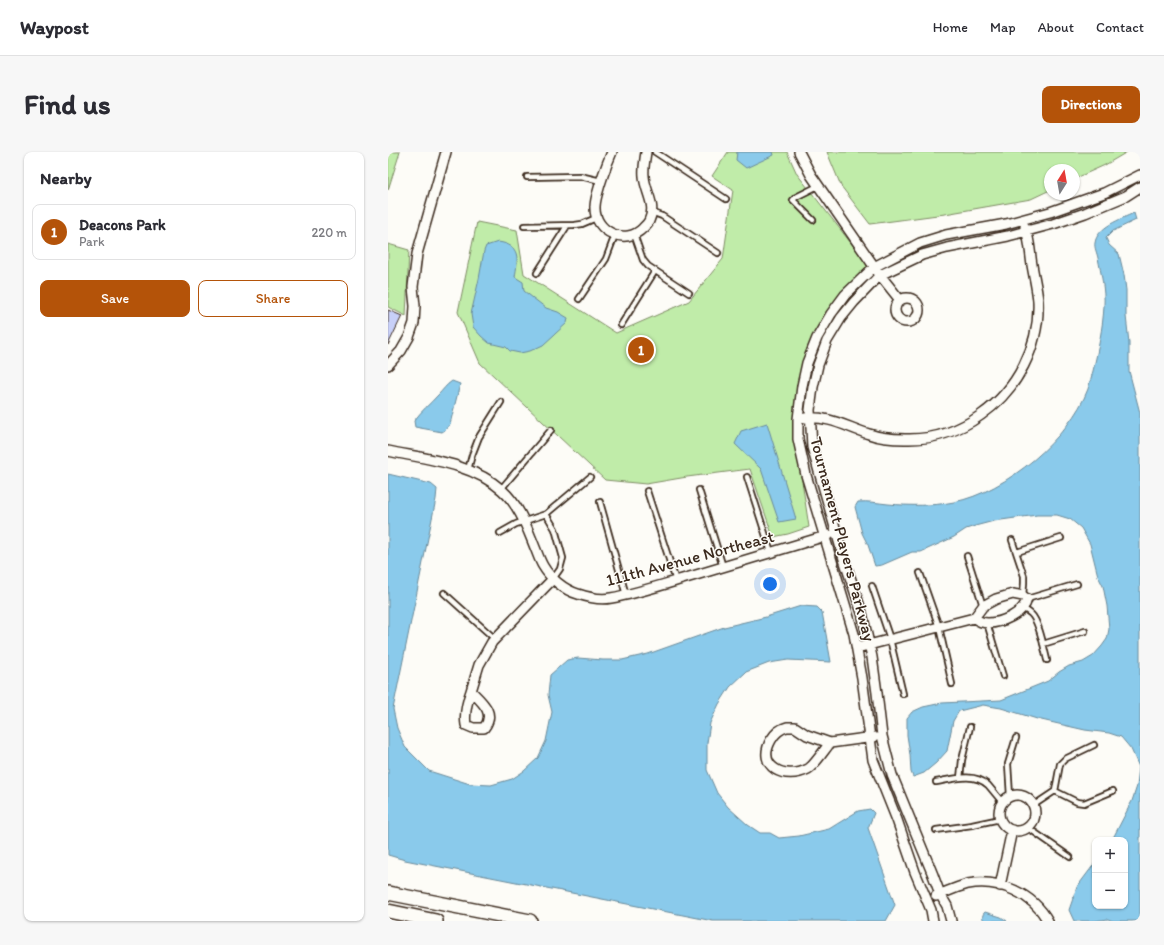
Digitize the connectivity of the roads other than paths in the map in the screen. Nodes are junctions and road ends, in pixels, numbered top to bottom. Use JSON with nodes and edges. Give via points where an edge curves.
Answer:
{"nodes":[{"id":1,"x":446,"y":152,"type":"edge"},
{"id":2,"x":612,"y":152,"type":"edge"},
{"id":3,"x":646,"y":152,"type":"edge"},
{"id":4,"x":655,"y":152,"type":"edge"},
{"id":5,"x":799,"y":152,"type":"edge"},
{"id":6,"x":1140,"y":175,"type":"edge"},
{"id":7,"x":527,"y":177,"type":"dead end"},
{"id":8,"x":601,"y":181,"type":"junction"},
{"id":9,"x":818,"y":186,"type":"junction"},
{"id":10,"x":1140,"y":187,"type":"edge"},
{"id":11,"x":726,"y":200,"type":"dead end"},
{"id":12,"x":651,"y":212,"type":"junction"},
{"id":13,"x":596,"y":218,"type":"junction"},
{"id":14,"x":813,"y":220,"type":"dead end"},
{"id":15,"x":1023,"y":220,"type":"junction"},
{"id":16,"x":524,"y":226,"type":"dead end"},
{"id":17,"x":567,"y":226,"type":"junction"},
{"id":18,"x":1027,"y":231,"type":"junction"},
{"id":19,"x":634,"y":234,"type":"junction"},
{"id":20,"x":615,"y":235,"type":"junction"},
{"id":21,"x":718,"y":253,"type":"dead end"},
{"id":22,"x":874,"y":267,"type":"junction"},
{"id":23,"x":655,"y":271,"type":"junction"},
{"id":24,"x":537,"y":273,"type":"dead end"},
{"id":25,"x":880,"y":275,"type":"junction"},
{"id":26,"x":688,"y":293,"type":"dead end"},
{"id":27,"x":579,"y":299,"type":"dead end"},
{"id":28,"x":900,"y":300,"type":"dead end"},
{"id":29,"x":620,"y":325,"type":"dead end"},
{"id":30,"x":388,"y":365,"type":"edge"},
{"id":31,"x":501,"y":402,"type":"dead end"},
{"id":32,"x":810,"y":418,"type":"junction"},
{"id":33,"x":798,"y":419,"type":"junction"},
{"id":34,"x":551,"y":430,"type":"dead end"},
{"id":35,"x":388,"y":452,"type":"edge"},
{"id":36,"x":468,"y":470,"type":"junction"},
{"id":37,"x":590,"y":477,"type":"dead end"},
{"id":38,"x":747,"y":477,"type":"dead end"},
{"id":39,"x":501,"y":489,"type":"junction"},
{"id":40,"x":699,"y":490,"type":"dead end"},
{"id":41,"x":647,"y":491,"type":"dead end"},
{"id":42,"x":600,"y":502,"type":"dead end"},
{"id":43,"x":546,"y":514,"type":"junction"},
{"id":44,"x":524,"y":521,"type":"junction"},
{"id":45,"x":500,"y":533,"type":"dead end"},
{"id":46,"x":836,"y":533,"type":"junction"},
{"id":47,"x":825,"y":536,"type":"junction"},
{"id":48,"x":1061,"y":538,"type":"dead end"},
{"id":49,"x":1012,"y":540,"type":"dead end"},
{"id":50,"x":771,"y":552,"type":"junction"},
{"id":51,"x":1016,"y":552,"type":"junction"},
{"id":52,"x":967,"y":556,"type":"dead end"},
{"id":53,"x":723,"y":567,"type":"junction"},
{"id":54,"x":920,"y":573,"type":"dead end"},
{"id":55,"x":553,"y":578,"type":"junction"},
{"id":56,"x":676,"y":581,"type":"junction"},
{"id":57,"x":1077,"y":584,"type":"dead end"},
{"id":58,"x":872,"y":586,"type":"dead end"},
{"id":59,"x":444,"y":593,"type":"dead end"},
{"id":60,"x":626,"y":595,"type":"junction"},
{"id":61,"x":1024,"y":601,"type":"junction"},
{"id":62,"x":983,"y":606,"type":"junction"},
{"id":63,"x":974,"y":618,"type":"junction"},
{"id":64,"x":987,"y":623,"type":"junction"},
{"id":65,"x":938,"y":627,"type":"junction"},
{"id":66,"x":1086,"y":632,"type":"dead end"},
{"id":67,"x":495,"y":639,"type":"junction"},
{"id":68,"x":890,"y":639,"type":"junction"},
{"id":69,"x":1043,"y":644,"type":"junction"},
{"id":70,"x":869,"y":645,"type":"junction"},
{"id":71,"x":857,"y":648,"type":"junction"},
{"id":72,"x":1047,"y":660,"type":"dead end"},
{"id":73,"x":1003,"y":676,"type":"dead end"},
{"id":74,"x":952,"y":684,"type":"dead end"},
{"id":75,"x":471,"y":691,"type":"dead end"},
{"id":76,"x":903,"y":694,"type":"dead end"},
{"id":77,"x":970,"y":727,"type":"dead end"},
{"id":78,"x":882,"y":736,"type":"junction"},
{"id":79,"x":869,"y":738,"type":"junction"},
{"id":80,"x":1016,"y":738,"type":"dead end"},
{"id":81,"x":830,"y":743,"type":"junction"},
{"id":82,"x":1094,"y":746,"type":"dead end"},
{"id":83,"x":960,"y":778,"type":"junction"},
{"id":84,"x":936,"y":782,"type":"dead end"},
{"id":85,"x":1055,"y":791,"type":"junction"},
{"id":86,"x":1113,"y":791,"type":"dead end"},
{"id":87,"x":1010,"y":796,"type":"junction"},
{"id":88,"x":1002,"y":802,"type":"junction"},
{"id":89,"x":1034,"y":805,"type":"junction"},
{"id":90,"x":1000,"y":819,"type":"junction"},
{"id":91,"x":1027,"y":827,"type":"junction"},
{"id":92,"x":936,"y":830,"type":"dead end"},
{"id":93,"x":1012,"y":830,"type":"junction"},
{"id":94,"x":1070,"y":857,"type":"dead end"},
{"id":95,"x":1000,"y":886,"type":"junction"},
{"id":96,"x":388,"y":893,"type":"edge"},
{"id":97,"x":940,"y":894,"type":"junction"},
{"id":98,"x":927,"y":900,"type":"junction"},
{"id":99,"x":388,"y":911,"type":"edge"},
{"id":100,"x":436,"y":921,"type":"edge"},
{"id":101,"x":530,"y":921,"type":"edge"},
{"id":102,"x":934,"y":921,"type":"edge"},
{"id":103,"x":951,"y":921,"type":"edge"},
{"id":104,"x":1048,"y":921,"type":"edge"}],
"edges":[{"from":1,"to":30,"type":"street","via":[[417,254],[413,287],[414,323],[402,351]]},
{"from":2,"to":8,"type":"street"},
{"from":3,"to":12,"type":"street","via":[[644,177],[652,205]]},
{"from":4,"to":11,"type":"lane"},
{"from":5,"to":9,"type":"street"},
{"from":6,"to":15,"type":"street","name":"Tournament Players Parkway","via":[[1104,193]]},
{"from":7,"to":8,"type":"lane","via":[[580,176]]},
{"from":8,"to":13,"type":"street","via":[[595,207]]},
{"from":9,"to":14,"type":"lane","via":[[794,200]]},
{"from":9,"to":22,"type":"street"},
{"from":10,"to":18,"type":"street","name":"Tournament Players Parkway","via":[[1126,196],[1085,213]]},
{"from":12,"to":19,"type":"street","via":[[649,221]]},
{"from":12,"to":21,"type":"lane","via":[[662,216]]},
{"from":13,"to":17,"type":"lane","via":[[582,224]]},
{"from":13,"to":20,"type":"street","via":[[600,225]]},
{"from":15,"to":18,"type":"street"},
{"from":15,"to":22,"type":"street","name":"Tournament Players Parkway","via":[[946,235],[920,243]]},
{"from":16,"to":17,"type":"lane"},
{"from":17,"to":24,"type":"lane"},
{"from":18,"to":25,"type":"street","name":"Tournament Players Parkway","via":[[922,255]]},
{"from":18,"to":32,"type":"street","via":[[1038,316],[1031,350],[1018,378],[999,402],[962,427],[949,433],[919,439],[881,437],[840,422]]},
{"from":19,"to":20,"type":"street"},
{"from":19,"to":23,"type":"lane","via":[[643,260]]},
{"from":20,"to":27,"type":"lane","via":[[606,259]]},
{"from":22,"to":25,"type":"street"},
{"from":22,"to":33,"type":"street","name":"Tournament Players Parkway","via":[[845,295],[818,338],[807,363]]},
{"from":23,"to":26,"type":"lane"},
{"from":23,"to":29,"type":"lane"},
{"from":25,"to":28,"type":"street"},
{"from":25,"to":32,"type":"street","name":"Tournament Players Parkway","via":[[840,318],[827,342],[813,387]]},
{"from":31,"to":36,"type":"lane","via":[[479,437]]},
{"from":32,"to":33,"type":"street"},
{"from":32,"to":46,"type":"street","name":"Tournament Players Parkway","via":[[812,447]]},
{"from":33,"to":47,"type":"street","name":"Tournament Players Parkway","via":[[798,439],[806,475]]},
{"from":34,"to":39,"type":"lane"},
{"from":35,"to":36,"type":"street","name":"111th Avenue Northeast","via":[[455,465]]},
{"from":36,"to":39,"type":"street","name":"111th Avenue Northeast"},
{"from":37,"to":43,"type":"lane"},
{"from":38,"to":50,"type":"lane"},
{"from":39,"to":44,"type":"street","name":"111th Avenue Northeast"},
{"from":40,"to":53,"type":"lane"},
{"from":41,"to":56,"type":"lane"},
{"from":42,"to":60,"type":"lane"},
{"from":43,"to":44,"type":"lane"},
{"from":43,"to":55,"type":"lane","via":[[554,529],[563,558],[560,569]]},
{"from":44,"to":45,"type":"lane"},
{"from":44,"to":55,"type":"street","name":"111th Avenue Northeast","via":[[542,566]]},
{"from":46,"to":47,"type":"street","name":"111th Avenue Northeast"},
{"from":46,"to":70,"type":"street","name":"Tournament Players Parkway","via":[[862,613]]},
{"from":47,"to":50,"type":"street","name":"111th Avenue Northeast"},
{"from":47,"to":71,"type":"street","name":"Tournament Players Parkway"},
{"from":48,"to":51,"type":"lane"},
{"from":49,"to":51,"type":"lane"},
{"from":50,"to":53,"type":"street","name":"111th Avenue Northeast"},
{"from":51,"to":61,"type":"lane","via":[[1024,576]]},
{"from":52,"to":62,"type":"lane"},
{"from":53,"to":56,"type":"street","name":"111th Avenue Northeast"},
{"from":54,"to":65,"type":"lane"},
{"from":55,"to":60,"type":"street","name":"111th Avenue Northeast","via":[[576,594],[609,599]]},
{"from":55,"to":67,"type":"street"},
{"from":56,"to":60,"type":"street","name":"111th Avenue Northeast"},
{"from":57,"to":61,"type":"lane"},
{"from":58,"to":68,"type":"lane"},
{"from":59,"to":67,"type":"lane"},
{"from":61,"to":62,"type":"street","via":[[1013,594]]},
{"from":61,"to":64,"type":"street","via":[[1006,619]]},
{"from":61,"to":69,"type":"lane","via":[[1034,618]]},
{"from":62,"to":63,"type":"street"},
{"from":63,"to":64,"type":"street"},
{"from":63,"to":65,"type":"street"},
{"from":64,"to":73,"type":"lane"},
{"from":65,"to":68,"type":"street"},
{"from":65,"to":74,"type":"lane"},
{"from":66,"to":69,"type":"lane"},
{"from":67,"to":75,"type":"street","via":[[479,665]]},
{"from":68,"to":70,"type":"street"},
{"from":68,"to":76,"type":"lane"},
{"from":69,"to":72,"type":"lane"},
{"from":70,"to":71,"type":"street"},
{"from":70,"to":78,"type":"street","name":"Tournament Players Parkway"},
{"from":71,"to":79,"type":"street","name":"Tournament Players Parkway"},
{"from":77,"to":83,"type":"lane"},
{"from":78,"to":79,"type":"street"},
{"from":78,"to":97,"type":"street","name":"Tournament Players Parkway","via":[[892,775]]},
{"from":79,"to":81,"type":"street"},
{"from":79,"to":98,"type":"street","name":"Tournament Players Parkway","via":[[873,760]]},
{"from":80,"to":87,"type":"lane","via":[[1008,764]]},
{"from":81,"to":81,"type":"street","via":[[795,727],[787,727],[780,729],[773,736],[767,748],[766,759],[774,769],[786,774],[798,773],[809,768]]},
{"from":82,"to":85,"type":"lane","via":[[1065,759],[1060,764]]},
{"from":83,"to":84,"type":"lane"},
{"from":83,"to":88,"type":"lane","via":[[971,777],[987,784]]},
{"from":85,"to":86,"type":"lane","via":[[1084,803]]},
{"from":85,"to":89,"type":"lane"},
{"from":87,"to":88,"type":"street"},
{"from":87,"to":89,"type":"street","via":[[1025,797]]},
{"from":88,"to":90,"type":"street"},
{"from":89,"to":91,"type":"street","via":[[1033,821]]},
{"from":90,"to":92,"type":"lane"},
{"from":90,"to":93,"type":"street"},
{"from":91,"to":93,"type":"street"},
{"from":91,"to":94,"type":"lane"},
{"from":93,"to":95,"type":"street"},
{"from":95,"to":97,"type":"street","via":[[989,883],[967,884]]},
{"from":95,"to":104,"type":"street","via":[[1013,889],[1027,897]]},
{"from":96,"to":101,"type":"main road"},
{"from":97,"to":98,"type":"street"},
{"from":97,"to":103,"type":"street","name":"Tournament Players Parkway"},
{"from":98,"to":102,"type":"street","name":"Tournament Players Parkway"},
{"from":99,"to":100,"type":"main road"}]}
